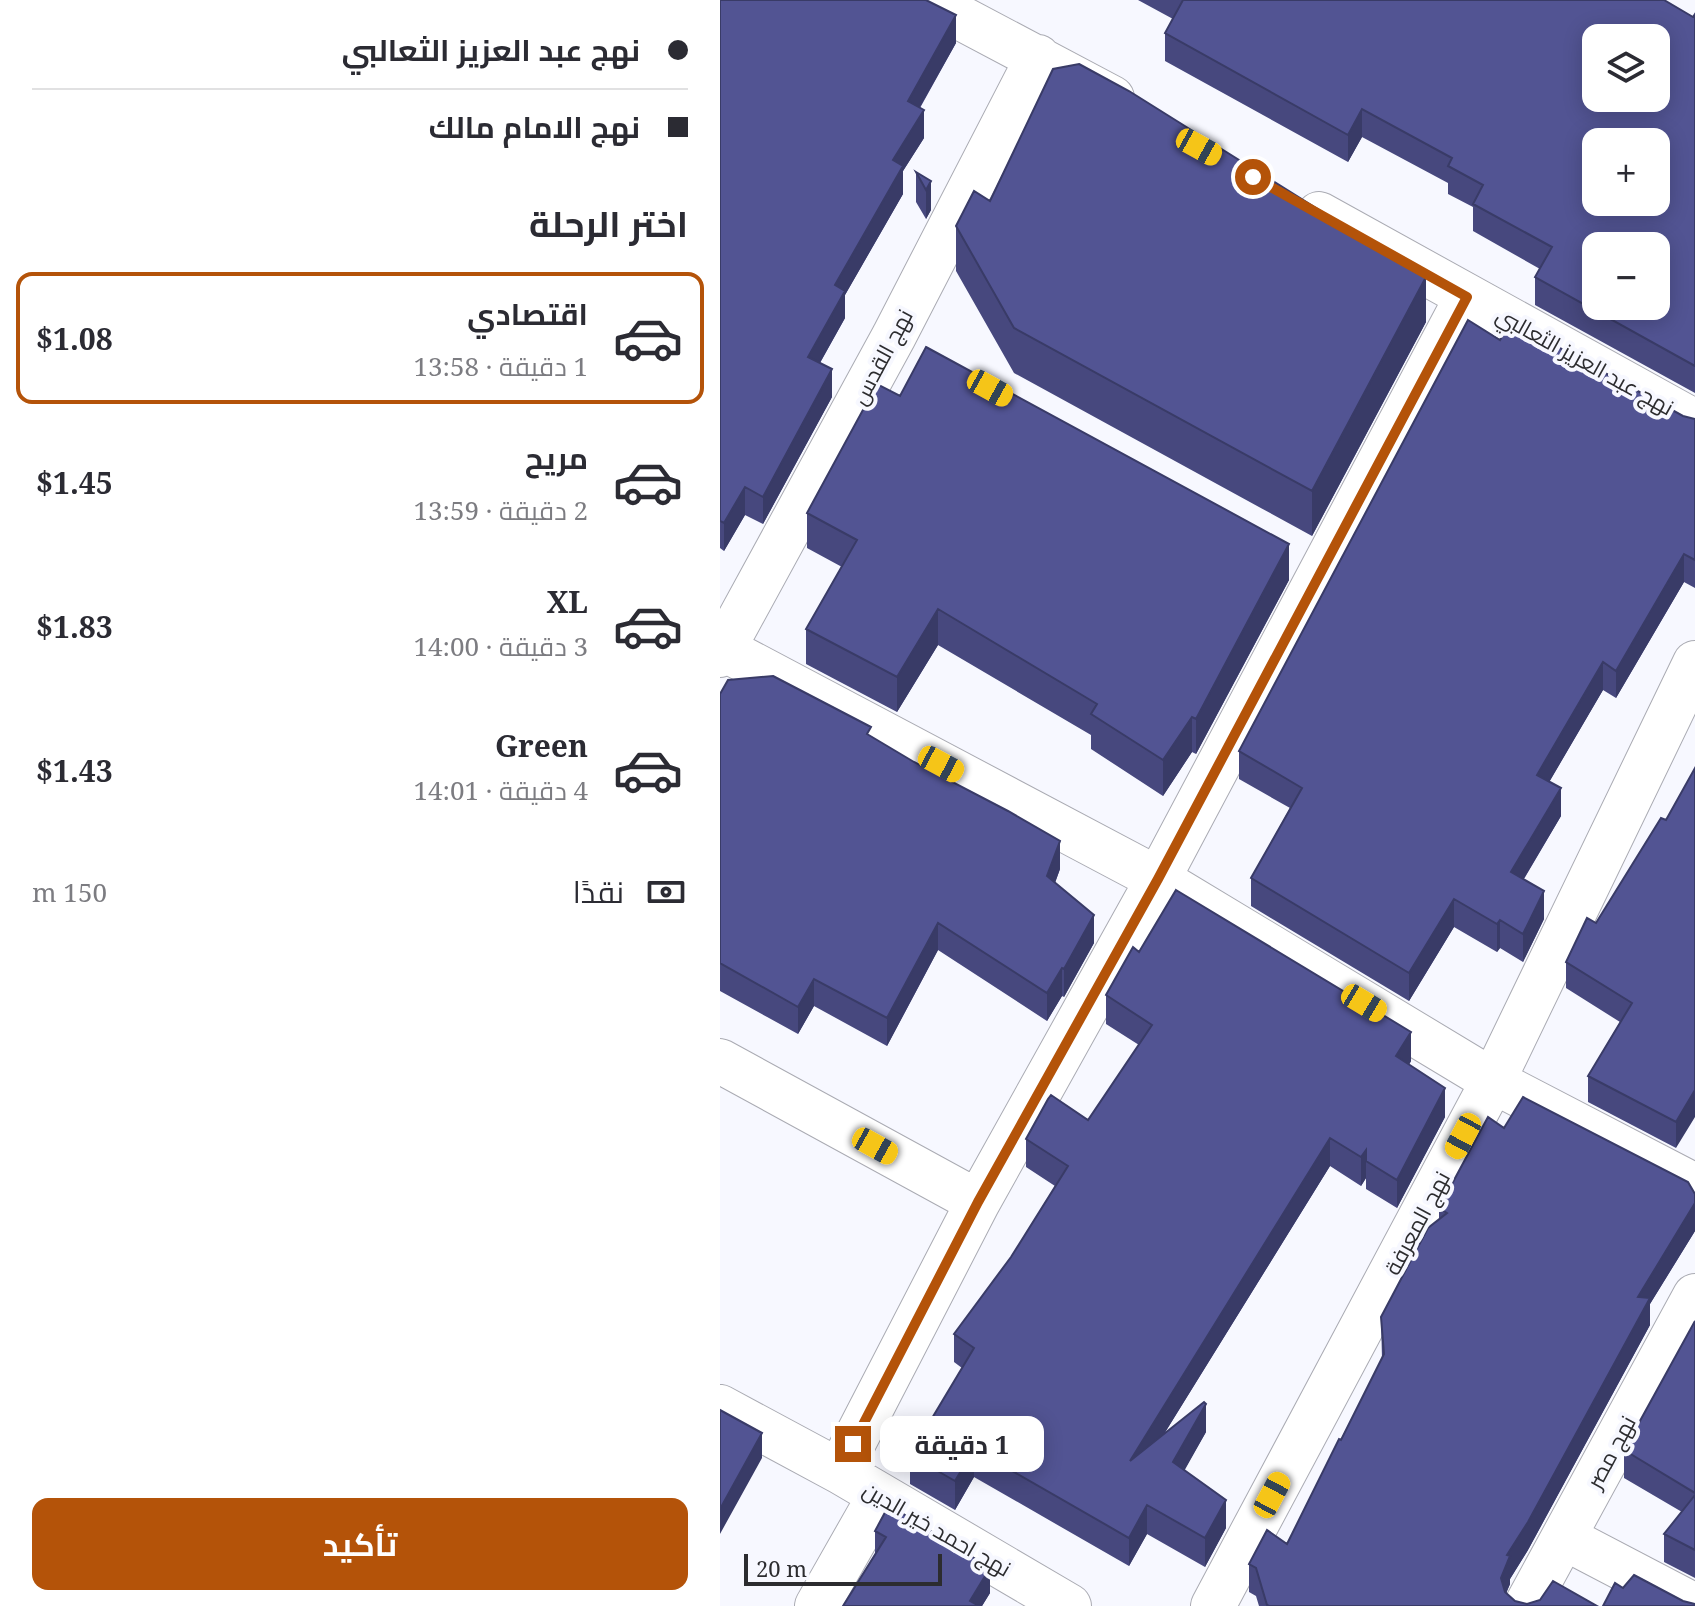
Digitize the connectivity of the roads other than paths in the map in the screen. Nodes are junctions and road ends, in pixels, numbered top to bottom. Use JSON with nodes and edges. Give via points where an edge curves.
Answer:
{"nodes":[{"id":1,"x":927,"y":0,"type":"edge"},
{"id":2,"x":1038,"y":57,"type":"junction"},
{"id":3,"x":1149,"y":119,"type":"edge"},
{"id":4,"x":1288,"y":196,"type":"edge"},
{"id":5,"x":1467,"y":297,"type":"junction"},
{"id":6,"x":894,"y":336,"type":"junction"},
{"id":7,"x":933,"y":357,"type":"edge"},
{"id":8,"x":1695,"y":422,"type":"edge"},
{"id":9,"x":721,"y":650,"type":"edge"},
{"id":10,"x":1695,"y":663,"type":"edge"},
{"id":11,"x":1158,"y":879,"type":"junction"},
{"id":12,"x":720,"y":1061,"type":"edge"},
{"id":13,"x":1493,"y":1081,"type":"junction"},
{"id":14,"x":1695,"y":1186,"type":"edge"},
{"id":15,"x":978,"y":1202,"type":"junction"},
{"id":16,"x":1695,"y":1296,"type":"edge"},
{"id":17,"x":720,"y":1407,"type":"edge"},
{"id":18,"x":839,"y":1471,"type":"junction"},
{"id":19,"x":879,"y":1497,"type":"junction"},
{"id":20,"x":1565,"y":1538,"type":"junction"},
{"id":21,"x":817,"y":1606,"type":"edge"},
{"id":22,"x":1069,"y":1606,"type":"edge"},
{"id":23,"x":1213,"y":1606,"type":"edge"},
{"id":24,"x":1526,"y":1606,"type":"edge"},
{"id":25,"x":1695,"y":1606,"type":"edge"}],
"edges":[{"from":1,"to":2,"type":"street"},
{"from":2,"to":3,"type":"street"},
{"from":2,"to":6,"type":"street","name":"نهج القدس"},
{"from":4,"to":5,"type":"street","name":"نهج عبد العزيز الثعالبي"},
{"from":5,"to":8,"type":"street","name":"نهج عبد العزيز الثعالبي"},
{"from":5,"to":11,"type":"street","via":[[1308,562]]},
{"from":6,"to":7,"type":"street"},
{"from":6,"to":9,"type":"street","name":"نهج القدس"},
{"from":9,"to":11,"type":"street"},
{"from":10,"to":13,"type":"street","name":"نهج المعرفة"},
{"from":11,"to":13,"type":"street"},
{"from":11,"to":15,"type":"street"},
{"from":12,"to":15,"type":"street"},
{"from":13,"to":14,"type":"street"},
{"from":13,"to":23,"type":"street","name":"نهج المعرفة"},
{"from":15,"to":18,"type":"street"},
{"from":16,"to":20,"type":"street","name":"نهج مصر"},
{"from":17,"to":18,"type":"street","name":"نهج احمد خير الدين"},
{"from":18,"to":19,"type":"street","name":"نهج احمد خير الدين"},
{"from":19,"to":21,"type":"street"},
{"from":19,"to":22,"type":"street","name":"نهج احمد خير الدين"},
{"from":20,"to":24,"type":"street","name":"نهج مصر"},
{"from":20,"to":25,"type":"street"}]}
